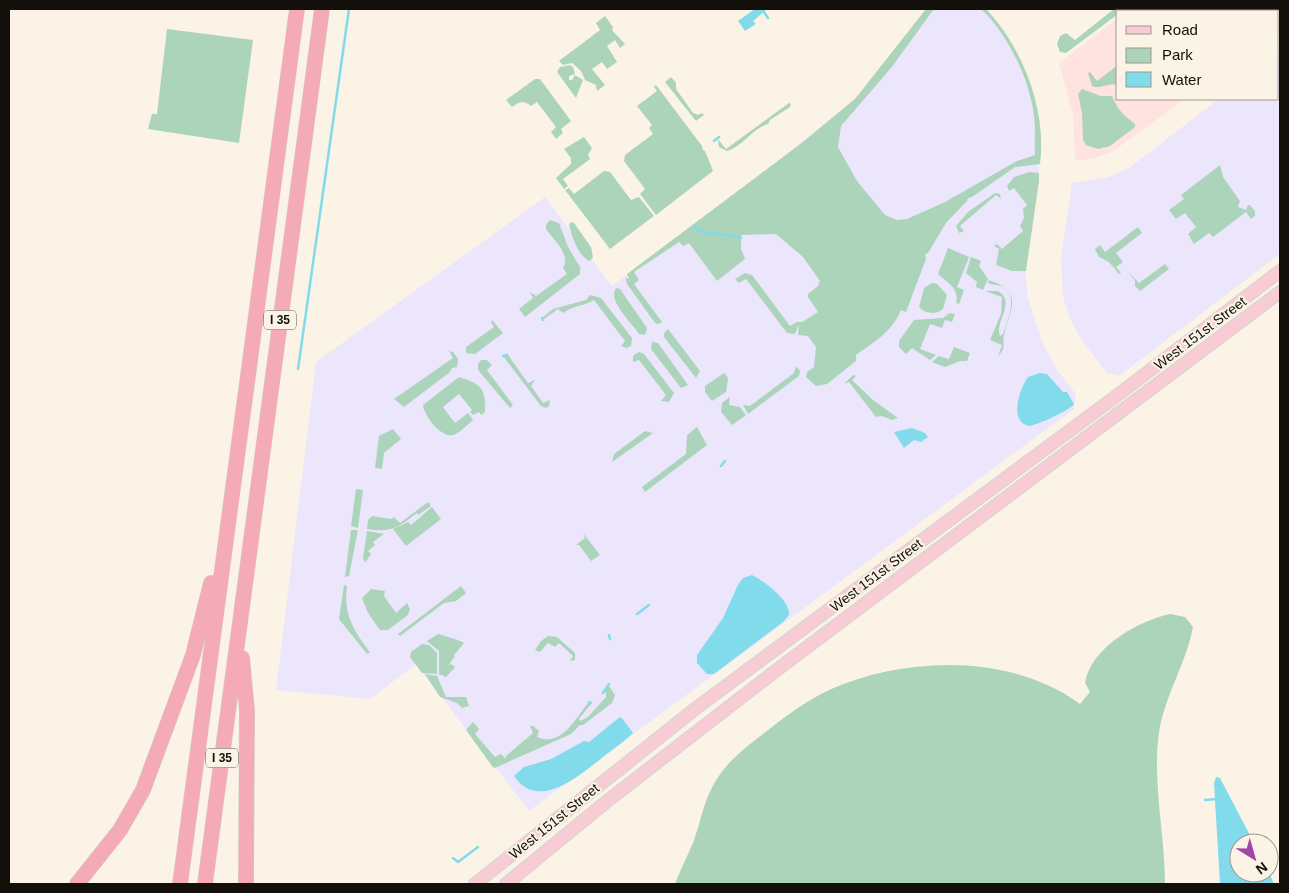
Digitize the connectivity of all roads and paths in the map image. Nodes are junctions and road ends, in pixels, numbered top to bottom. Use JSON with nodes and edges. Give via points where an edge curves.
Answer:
{"nodes":[{"id":1,"x":296,"y":9,"type":"edge"},
{"id":2,"x":322,"y":9,"type":"edge"},
{"id":3,"x":1280,"y":272,"type":"edge"},
{"id":4,"x":1280,"y":292,"type":"edge"},
{"id":5,"x":229,"y":516,"type":"junction"},
{"id":6,"x":239,"y":631,"type":"junction"},
{"id":7,"x":77,"y":884,"type":"edge"},
{"id":8,"x":180,"y":884,"type":"edge"},
{"id":9,"x":205,"y":884,"type":"edge"},
{"id":10,"x":246,"y":884,"type":"edge"},
{"id":11,"x":475,"y":884,"type":"edge"},
{"id":12,"x":506,"y":884,"type":"edge"}],
"edges":[{"from":1,"to":5,"type":"highway","number":"I 35"},
{"from":2,"to":6,"type":"highway","number":"I 35"},
{"from":3,"to":11,"type":"main road","name":"West 151st Street","via":[[695,709]]},
{"from":4,"to":12,"type":"main road","name":"West 151st Street","via":[[789,660]]},
{"from":5,"to":7,"type":"highway","via":[[193,655],[151,770],[120,830]]},
{"from":5,"to":8,"type":"highway","number":"I 35"},
{"from":6,"to":9,"type":"highway","number":"I 35"},
{"from":6,"to":10,"type":"highway","via":[[247,710]]}]}
